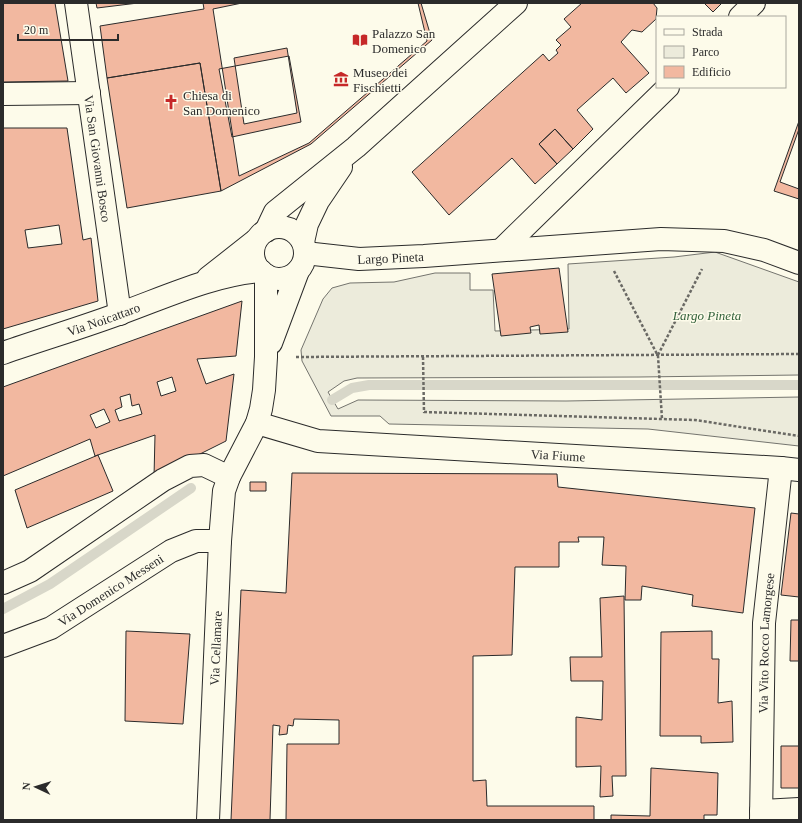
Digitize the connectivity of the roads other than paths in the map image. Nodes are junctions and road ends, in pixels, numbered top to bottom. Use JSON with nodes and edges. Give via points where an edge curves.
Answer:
{"nodes":[{"id":1,"x":76,"y":3,"type":"edge"},
{"id":2,"x":516,"y":3,"type":"edge"},
{"id":3,"x":754,"y":3,"type":"edge"},
{"id":4,"x":741,"y":16,"type":"edge"},
{"id":5,"x":667,"y":88,"type":"edge"},
{"id":6,"x":89,"y":93,"type":"junction"},
{"id":7,"x":3,"y":94,"type":"edge"},
{"id":8,"x":356,"y":147,"type":"junction"},
{"id":9,"x":261,"y":236,"type":"junction"},
{"id":10,"x":501,"y":250,"type":"junction"},
{"id":11,"x":302,"y":255,"type":"junction"},
{"id":12,"x":799,"y":263,"type":"edge"},
{"id":13,"x":263,"y":273,"type":"junction"},
{"id":14,"x":203,"y":283,"type":"junction"},
{"id":15,"x":120,"y":314,"type":"junction"},
{"id":16,"x":3,"y":353,"type":"edge"},
{"id":17,"x":266,"y":357,"type":"junction"},
{"id":18,"x":257,"y":423,"type":"junction"},
{"id":19,"x":790,"y":469,"type":"edge"},
{"id":20,"x":229,"y":477,"type":"junction"},
{"id":21,"x":220,"y":540,"type":"junction"},
{"id":22,"x":3,"y":583,"type":"edge"},
{"id":23,"x":3,"y":646,"type":"edge"},
{"id":24,"x":799,"y":809,"type":"edge"},
{"id":25,"x":761,"y":815,"type":"edge"},
{"id":26,"x":208,"y":820,"type":"edge"}],
"edges":[{"from":1,"to":6,"type":"street","name":"Via San Giovanni Bosco"},
{"from":2,"to":8,"type":"street"},
{"from":3,"to":4,"type":"street"},
{"from":5,"to":10,"type":"street"},
{"from":6,"to":7,"type":"street"},
{"from":6,"to":15,"type":"street","name":"Via San Giovanni Bosco"},
{"from":8,"to":9,"type":"street","via":[[275,212]]},
{"from":8,"to":11,"type":"street","via":[[318,201],[307,224]]},
{"from":9,"to":11,"type":"street","via":[[271,228],[286,227],[297,233]]},
{"from":9,"to":13,"type":"street","via":[[253,254],[255,263]]},
{"from":9,"to":14,"type":"street","name":"Via Noicattaro"},
{"from":10,"to":11,"type":"street","name":"Largo Pineta","via":[[359,259]]},
{"from":10,"to":12,"type":"street","name":"Largo Pineta","via":[[660,239],[716,240],[764,250]]},
{"from":11,"to":13,"type":"street","via":[[290,276],[282,279]]},
{"from":11,"to":17,"type":"street"},
{"from":13,"to":14,"type":"street","name":"Via Noicattaro","via":[[239,273]]},
{"from":13,"to":17,"type":"street"},
{"from":14,"to":15,"type":"street","name":"Via Noicattaro"},
{"from":15,"to":16,"type":"street","name":"Via Noicattaro"},
{"from":17,"to":18,"type":"street","name":"Via Cellamare","via":[[264,390]]},
{"from":18,"to":19,"type":"street","name":"Via Fiume","via":[[318,441]]},
{"from":18,"to":20,"type":"street","name":"Via Cellamare"},
{"from":19,"to":25,"type":"street","name":"Via Vito Rocco Lamorgese","via":[[764,623]]},
{"from":20,"to":21,"type":"street","name":"Via Cellamare","via":[[224,491]]},
{"from":20,"to":22,"type":"street","via":[[204,465],[190,466],[163,480],[30,571]]},
{"from":21,"to":23,"type":"street","name":"Via Domenico Messeni","via":[[196,541],[171,551],[51,628]]},
{"from":21,"to":26,"type":"street","name":"Via Cellamare"},
{"from":24,"to":25,"type":"street"}]}
